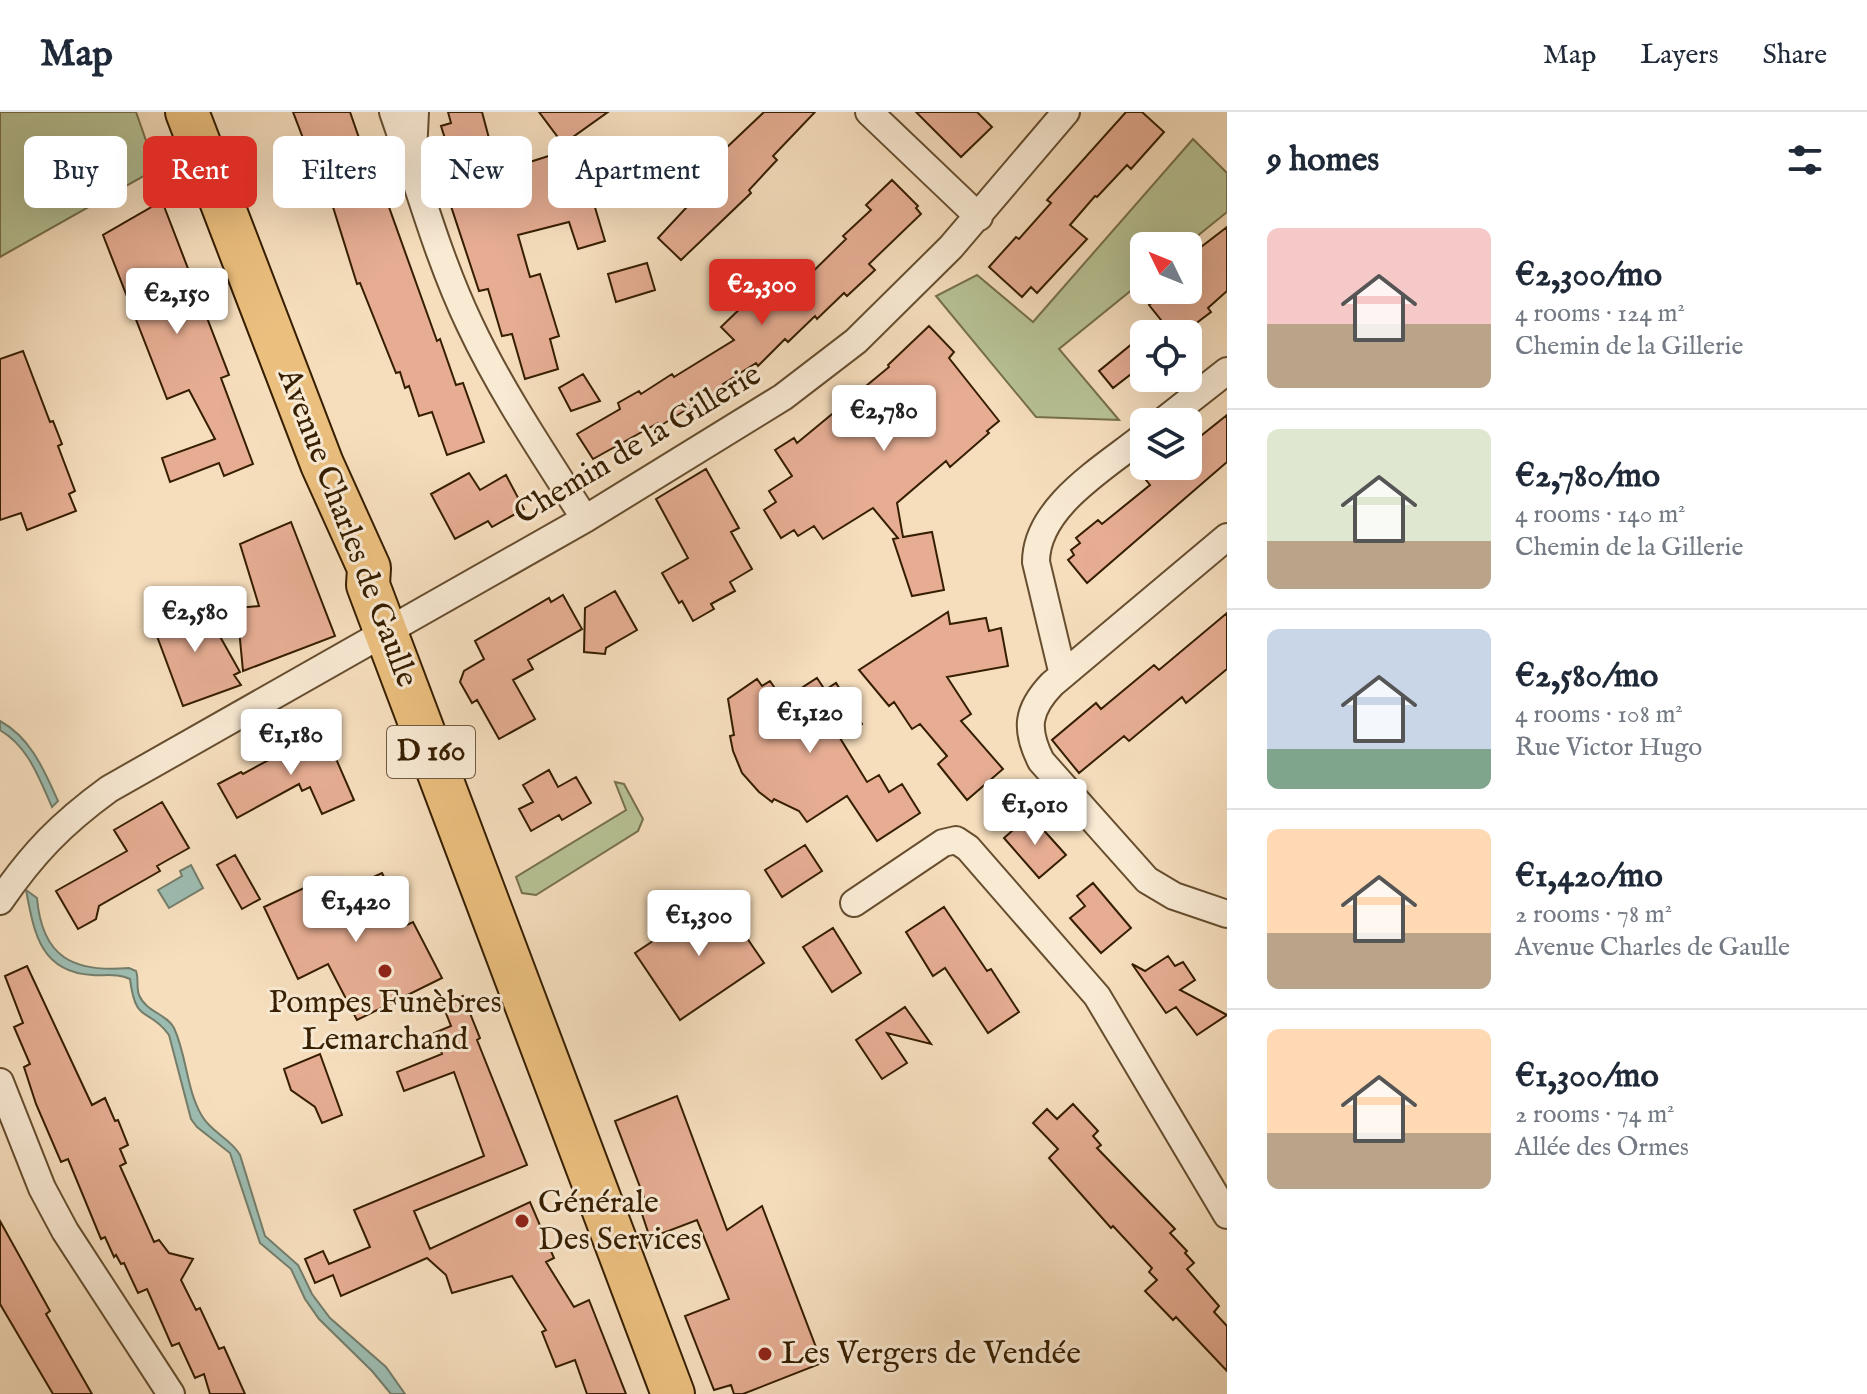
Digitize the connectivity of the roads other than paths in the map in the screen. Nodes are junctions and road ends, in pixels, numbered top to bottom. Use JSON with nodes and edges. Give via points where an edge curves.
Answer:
{"nodes":[{"id":1,"x":187,"y":112,"type":"edge"},
{"id":2,"x":393,"y":112,"type":"edge"},
{"id":3,"x":415,"y":112,"type":"edge"},
{"id":4,"x":869,"y":112,"type":"edge"},
{"id":5,"x":1066,"y":112,"type":"edge"},
{"id":6,"x":412,"y":165,"type":"junction"},
{"id":7,"x":979,"y":217,"type":"junction"},
{"id":8,"x":1227,"y":371,"type":"edge"},
{"id":9,"x":1180,"y":408,"type":"edge"},
{"id":10,"x":1130,"y":447,"type":"edge"},
{"id":11,"x":585,"y":519,"type":"junction"},
{"id":12,"x":1227,"y":537,"type":"edge"},
{"id":13,"x":386,"y":633,"type":"junction"},
{"id":14,"x":1063,"y":675,"type":"junction"},
{"id":15,"x":0,"y":901,"type":"edge"},
{"id":16,"x":854,"y":903,"type":"dead end"},
{"id":17,"x":1227,"y":914,"type":"edge"},
{"id":18,"x":0,"y":1082,"type":"edge"},
{"id":19,"x":1227,"y":1215,"type":"edge"},
{"id":20,"x":171,"y":1394,"type":"edge"},
{"id":21,"x":673,"y":1394,"type":"edge"}],
"edges":[{"from":1,"to":13,"type":"main road","name":"Avenue Charles de Gaulle","number":"D 160","via":[[322,464],[369,568],[368,585]]},
{"from":2,"to":6,"type":"street"},
{"from":3,"to":6,"type":"street"},
{"from":4,"to":7,"type":"street"},
{"from":5,"to":7,"type":"street","name":"Chemin de la Gillerie"},
{"from":6,"to":11,"type":"street","via":[[470,325],[521,420]]},
{"from":7,"to":11,"type":"street","name":"Chemin de la Gillerie","via":[[856,341],[808,379]]},
{"from":8,"to":9,"type":"street"},
{"from":10,"to":14,"type":"street","via":[[1066,498],[1036,546]]},
{"from":11,"to":13,"type":"street","name":"Chemin de la Gillerie"},
{"from":12,"to":14,"type":"street"},
{"from":13,"to":15,"type":"street","name":"Chemin de la Gillerie","via":[[109,789],[41,846]]},
{"from":13,"to":21,"type":"main road","name":"Avenue Charles de Gaulle","number":"D 160"},
{"from":14,"to":17,"type":"street","via":[[1033,709],[1030,741],[1041,761],[1147,880],[1174,896]]},
{"from":16,"to":19,"type":"street","via":[[943,843],[956,840],[968,848],[1097,996]]},
{"from":18,"to":20,"type":"street","via":[[65,1231]]}]}
